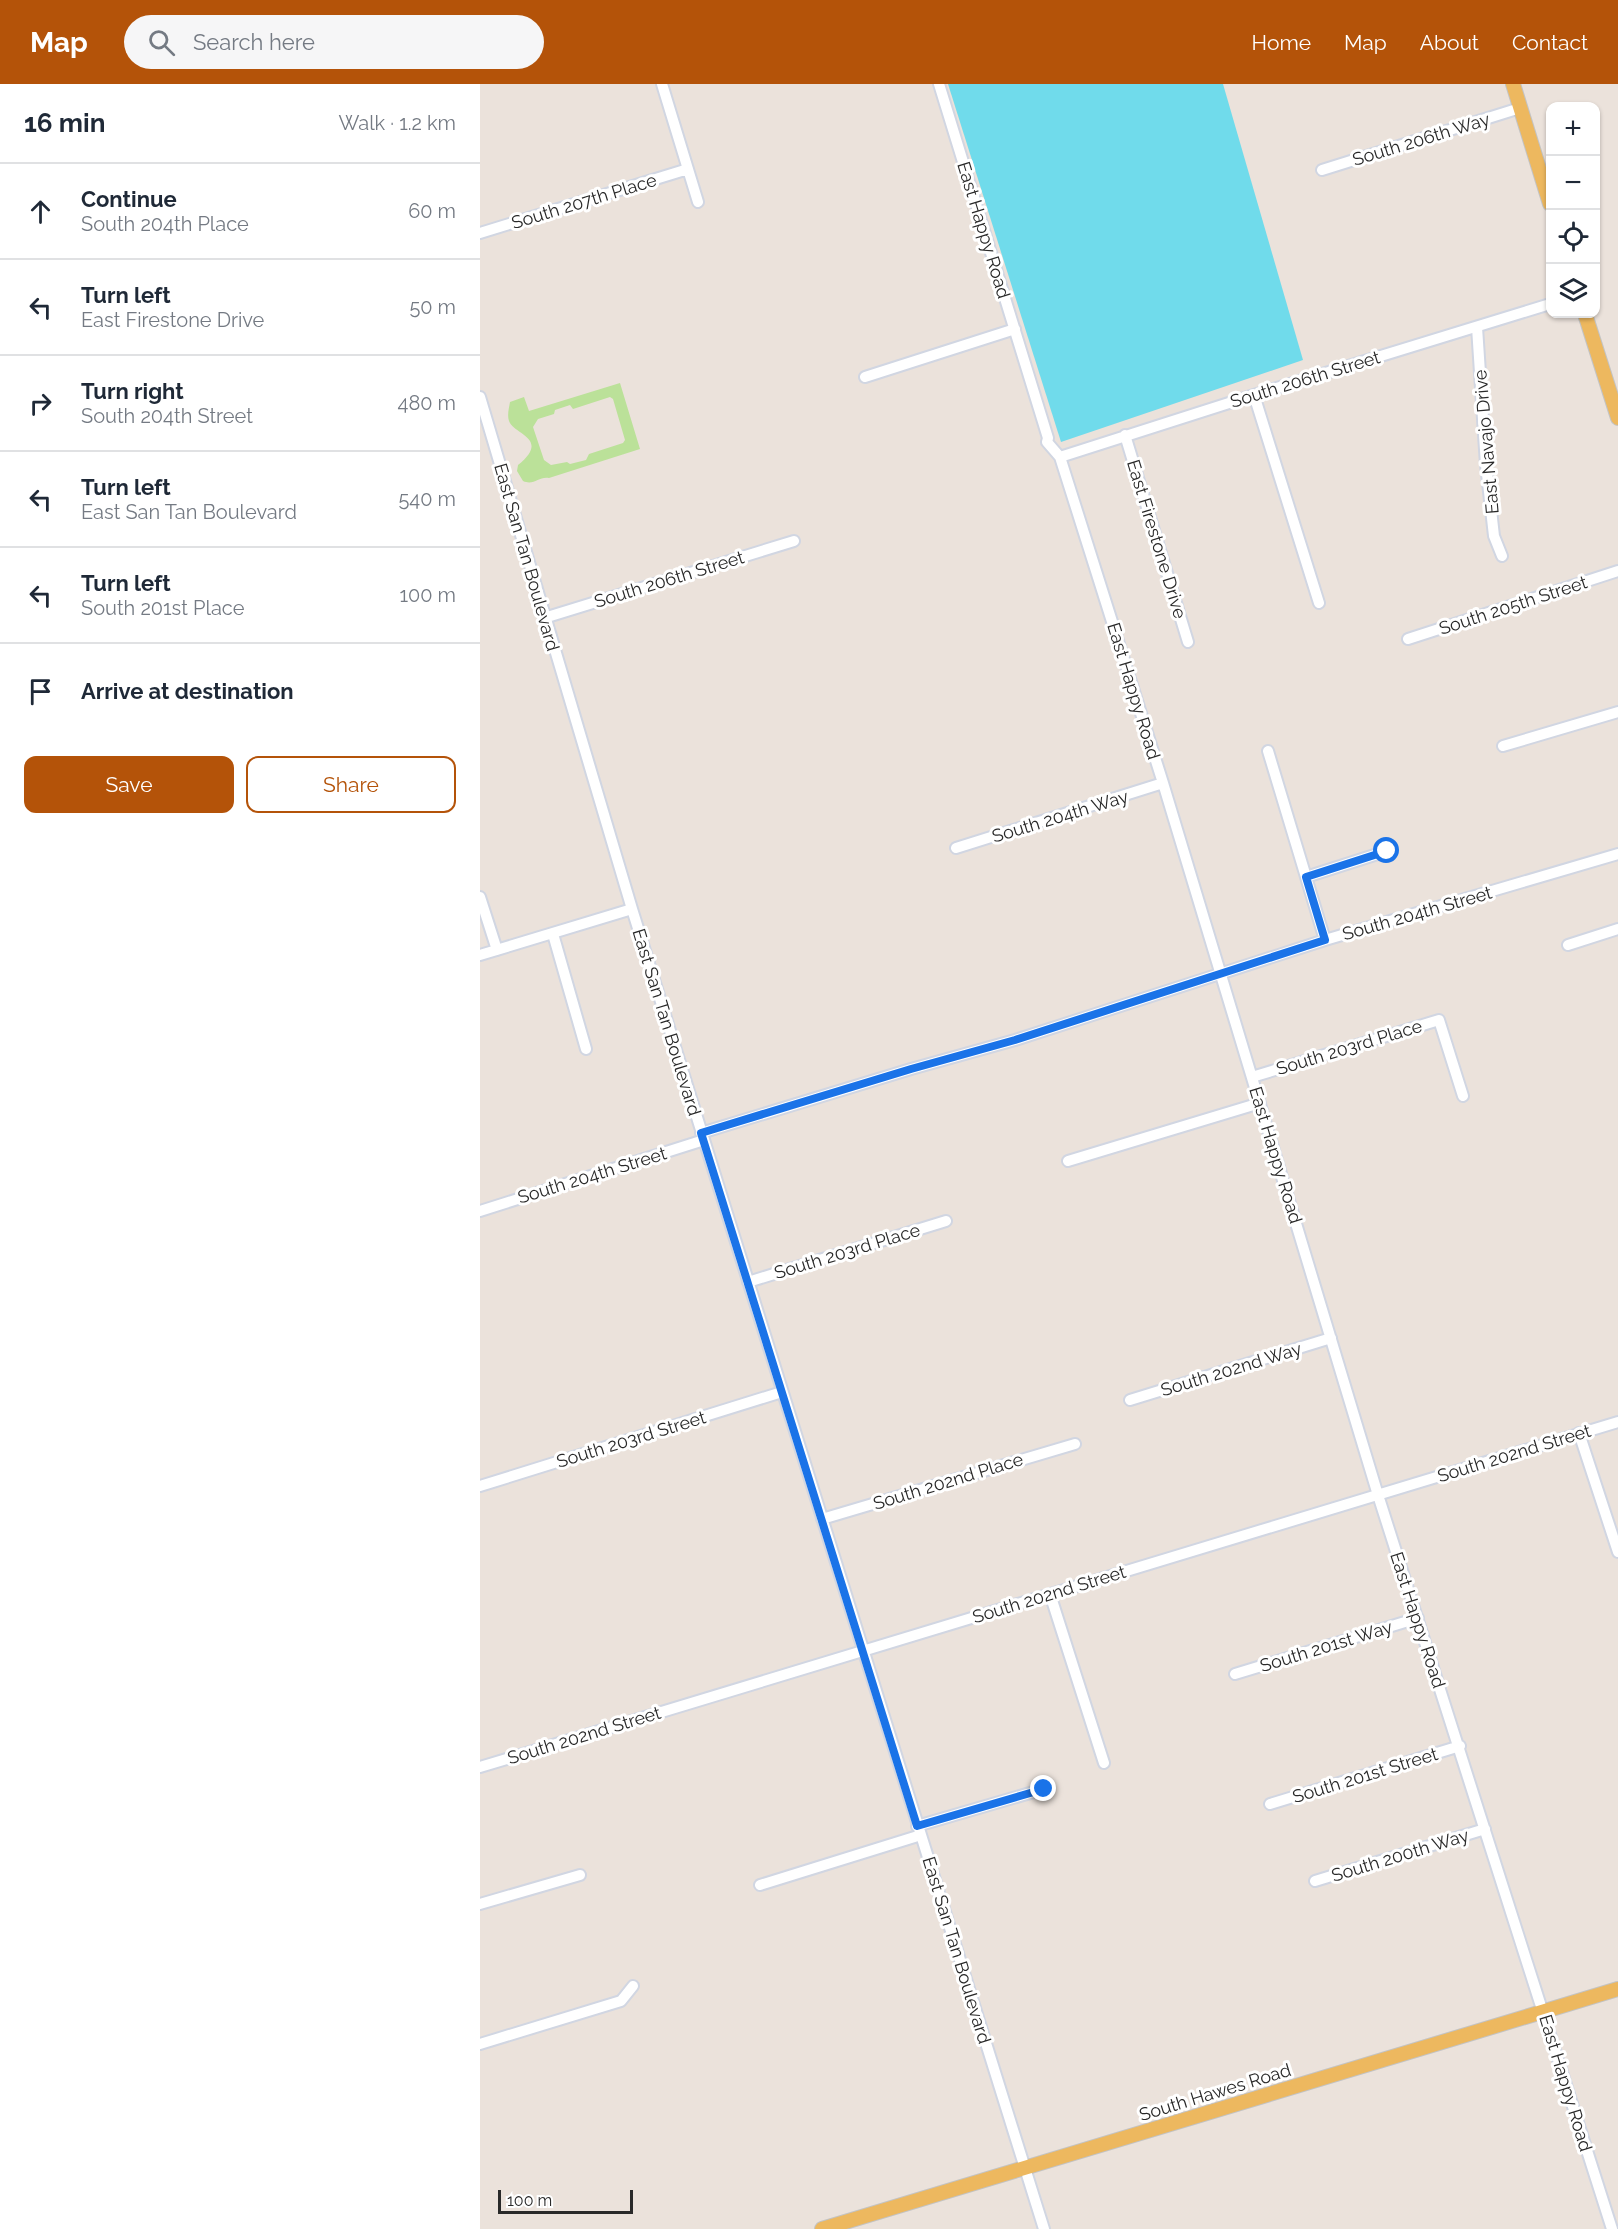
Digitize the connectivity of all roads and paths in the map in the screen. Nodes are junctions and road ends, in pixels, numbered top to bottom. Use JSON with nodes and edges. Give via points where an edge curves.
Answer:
{"nodes":[{"id":1,"x":662,"y":84,"type":"edge"},
{"id":2,"x":939,"y":84,"type":"edge"},
{"id":3,"x":1512,"y":84,"type":"edge"},
{"id":4,"x":1520,"y":108,"type":"junction"},
{"id":5,"x":688,"y":169,"type":"junction"},
{"id":6,"x":1322,"y":170,"type":"dead end"},
{"id":7,"x":1546,"y":189,"type":"edge"},
{"id":8,"x":698,"y":202,"type":"dead end"},
{"id":9,"x":480,"y":233,"type":"edge"},
{"id":10,"x":1546,"y":306,"type":"edge"},
{"id":11,"x":1586,"y":318,"type":"edge"},
{"id":12,"x":1477,"y":327,"type":"junction"},
{"id":13,"x":1015,"y":329,"type":"junction"},
{"id":14,"x":865,"y":376,"type":"dead end"},
{"id":15,"x":1254,"y":395,"type":"junction"},
{"id":16,"x":480,"y":397,"type":"edge"},
{"id":17,"x":1618,"y":418,"type":"edge"},
{"id":18,"x":1125,"y":435,"type":"junction"},
{"id":19,"x":1060,"y":457,"type":"junction"},
{"id":20,"x":794,"y":541,"type":"dead end"},
{"id":21,"x":1502,"y":556,"type":"dead end"},
{"id":22,"x":1618,"y":571,"type":"edge"},
{"id":23,"x":1319,"y":603,"type":"dead end"},
{"id":24,"x":544,"y":618,"type":"junction"},
{"id":25,"x":1408,"y":639,"type":"dead end"},
{"id":26,"x":1188,"y":642,"type":"dead end"},
{"id":27,"x":1618,"y":712,"type":"edge"},
{"id":28,"x":1503,"y":746,"type":"dead end"},
{"id":29,"x":1268,"y":751,"type":"dead end"},
{"id":30,"x":1163,"y":783,"type":"junction"},
{"id":31,"x":956,"y":848,"type":"dead end"},
{"id":32,"x":1387,"y":851,"type":"dead end"},
{"id":33,"x":1618,"y":854,"type":"edge"},
{"id":34,"x":1306,"y":877,"type":"junction"},
{"id":35,"x":480,"y":897,"type":"edge"},
{"id":36,"x":632,"y":909,"type":"junction"},
{"id":37,"x":1618,"y":929,"type":"edge"},
{"id":38,"x":553,"y":934,"type":"junction"},
{"id":39,"x":1325,"y":940,"type":"junction"},
{"id":40,"x":1568,"y":945,"type":"dead end"},
{"id":41,"x":497,"y":950,"type":"junction"},
{"id":42,"x":480,"y":956,"type":"edge"},
{"id":43,"x":1220,"y":974,"type":"junction"},
{"id":44,"x":586,"y":1049,"type":"dead end"},
{"id":45,"x":1252,"y":1077,"type":"junction"},
{"id":46,"x":1463,"y":1096,"type":"dead end"},
{"id":47,"x":1260,"y":1103,"type":"junction"},
{"id":48,"x":703,"y":1137,"type":"junction"},
{"id":49,"x":1068,"y":1161,"type":"dead end"},
{"id":50,"x":480,"y":1210,"type":"edge"},
{"id":51,"x":946,"y":1221,"type":"dead end"},
{"id":52,"x":748,"y":1282,"type":"junction"},
{"id":53,"x":1331,"y":1338,"type":"junction"},
{"id":54,"x":783,"y":1392,"type":"junction"},
{"id":55,"x":1130,"y":1400,"type":"dead end"},
{"id":56,"x":1618,"y":1422,"type":"edge"},
{"id":57,"x":1579,"y":1433,"type":"junction"},
{"id":58,"x":1075,"y":1444,"type":"dead end"},
{"id":59,"x":480,"y":1486,"type":"edge"},
{"id":60,"x":1378,"y":1495,"type":"junction"},
{"id":61,"x":822,"y":1519,"type":"junction"},
{"id":62,"x":1618,"y":1552,"type":"edge"},
{"id":63,"x":1050,"y":1594,"type":"junction"},
{"id":64,"x":1418,"y":1618,"type":"junction"},
{"id":65,"x":862,"y":1649,"type":"junction"},
{"id":66,"x":1235,"y":1674,"type":"dead end"},
{"id":67,"x":1460,"y":1746,"type":"junction"},
{"id":68,"x":1104,"y":1763,"type":"dead end"},
{"id":69,"x":480,"y":1767,"type":"edge"},
{"id":70,"x":1044,"y":1789,"type":"dead end"},
{"id":71,"x":1270,"y":1804,"type":"dead end"},
{"id":72,"x":1485,"y":1829,"type":"junction"},
{"id":73,"x":919,"y":1830,"type":"junction"},
{"id":74,"x":580,"y":1875,"type":"dead end"},
{"id":75,"x":1315,"y":1881,"type":"dead end"},
{"id":76,"x":760,"y":1885,"type":"dead end"},
{"id":77,"x":480,"y":1904,"type":"edge"},
{"id":78,"x":633,"y":1986,"type":"dead end"},
{"id":79,"x":1618,"y":1989,"type":"edge"},
{"id":80,"x":1543,"y":2011,"type":"junction"},
{"id":81,"x":480,"y":2044,"type":"edge"},
{"id":82,"x":1025,"y":2168,"type":"junction"},
{"id":83,"x":822,"y":2229,"type":"edge"},
{"id":84,"x":1044,"y":2229,"type":"edge"},
{"id":85,"x":1612,"y":2229,"type":"edge"}],
"edges":[{"from":1,"to":5,"type":"street"},
{"from":2,"to":13,"type":"street","name":"East Happy Road"},
{"from":3,"to":4,"type":"main road"},
{"from":4,"to":6,"type":"street","name":"South 206th Way"},
{"from":4,"to":7,"type":"main road"},
{"from":5,"to":8,"type":"street"},
{"from":5,"to":9,"type":"street","name":"South 207th Place"},
{"from":10,"to":12,"type":"street","name":"South 206th Street"},
{"from":11,"to":17,"type":"main road"},
{"from":12,"to":15,"type":"street","name":"South 206th Street"},
{"from":12,"to":21,"type":"street","name":"East Navajo Drive","via":[[1486,465],[1494,536]]},
{"from":13,"to":14,"type":"street"},
{"from":13,"to":19,"type":"street","name":"East Happy Road","via":[[1047,442]]},
{"from":15,"to":18,"type":"street","name":"South 206th Street"},
{"from":15,"to":23,"type":"street"},
{"from":16,"to":24,"type":"street","name":"East San Tan Boulevard"},
{"from":18,"to":19,"type":"street","name":"South 206th Street"},
{"from":18,"to":26,"type":"street","name":"East Firestone Drive"},
{"from":19,"to":30,"type":"street","name":"East Happy Road"},
{"from":20,"to":24,"type":"street","name":"South 206th Street"},
{"from":22,"to":25,"type":"street","name":"South 205th Street"},
{"from":24,"to":36,"type":"street","name":"East San Tan Boulevard"},
{"from":27,"to":28,"type":"street"},
{"from":29,"to":34,"type":"street"},
{"from":30,"to":31,"type":"street","name":"South 204th Way"},
{"from":30,"to":43,"type":"street","name":"East Happy Road"},
{"from":32,"to":34,"type":"street"},
{"from":33,"to":39,"type":"street","name":"South 204th Street"},
{"from":34,"to":39,"type":"street"},
{"from":35,"to":41,"type":"street"},
{"from":36,"to":38,"type":"street"},
{"from":36,"to":48,"type":"street","name":"East San Tan Boulevard"},
{"from":37,"to":40,"type":"street"},
{"from":38,"to":41,"type":"street"},
{"from":38,"to":44,"type":"street"},
{"from":39,"to":43,"type":"street","name":"South 204th Street"},
{"from":41,"to":42,"type":"street"},
{"from":43,"to":45,"type":"street","name":"East Happy Road"},
{"from":43,"to":48,"type":"street","name":"South 204th Street"},
{"from":45,"to":46,"type":"street","name":"South 203rd Place","via":[[1439,1020]]},
{"from":45,"to":47,"type":"street","name":"East Happy Road"},
{"from":47,"to":49,"type":"street"},
{"from":47,"to":53,"type":"street","name":"East Happy Road"},
{"from":48,"to":50,"type":"street","name":"South 204th Street"},
{"from":48,"to":52,"type":"street","name":"East San Tan Boulevard"},
{"from":51,"to":52,"type":"street","name":"South 203rd Place"},
{"from":52,"to":54,"type":"street","name":"East San Tan Boulevard"},
{"from":53,"to":55,"type":"street","name":"South 202nd Way"},
{"from":53,"to":60,"type":"street","name":"East Happy Road"},
{"from":54,"to":59,"type":"street","name":"South 203rd Street"},
{"from":54,"to":61,"type":"street","name":"East San Tan Boulevard"},
{"from":56,"to":57,"type":"street","name":"South 202nd Street"},
{"from":57,"to":60,"type":"street","name":"South 202nd Street"},
{"from":57,"to":62,"type":"street"},
{"from":58,"to":61,"type":"street","name":"South 202nd Place"},
{"from":60,"to":63,"type":"street","name":"South 202nd Street"},
{"from":60,"to":64,"type":"street","name":"East Happy Road"},
{"from":61,"to":65,"type":"street","name":"East San Tan Boulevard"},
{"from":63,"to":65,"type":"street","name":"South 202nd Street"},
{"from":63,"to":68,"type":"street"},
{"from":64,"to":66,"type":"street","name":"South 201st Way"},
{"from":64,"to":67,"type":"street","name":"East Happy Road"},
{"from":65,"to":69,"type":"street","name":"South 202nd Street"},
{"from":65,"to":73,"type":"street","name":"East San Tan Boulevard"},
{"from":67,"to":71,"type":"street","name":"South 201st Street"},
{"from":67,"to":72,"type":"street","name":"East Happy Road"},
{"from":70,"to":73,"type":"street"},
{"from":72,"to":75,"type":"street","name":"South 200th Way"},
{"from":72,"to":80,"type":"street","name":"East Happy Road"},
{"from":73,"to":76,"type":"street"},
{"from":73,"to":82,"type":"street","name":"East San Tan Boulevard"},
{"from":74,"to":77,"type":"street"},
{"from":78,"to":81,"type":"street","via":[[621,2001]]},
{"from":79,"to":80,"type":"main road","name":"South Hawes Road"},
{"from":80,"to":82,"type":"main road","name":"South Hawes Road"},
{"from":80,"to":85,"type":"street","name":"East Happy Road"},
{"from":82,"to":83,"type":"main road","name":"South Hawes Road"},
{"from":82,"to":84,"type":"street","name":"East San Tan Boulevard"}]}
